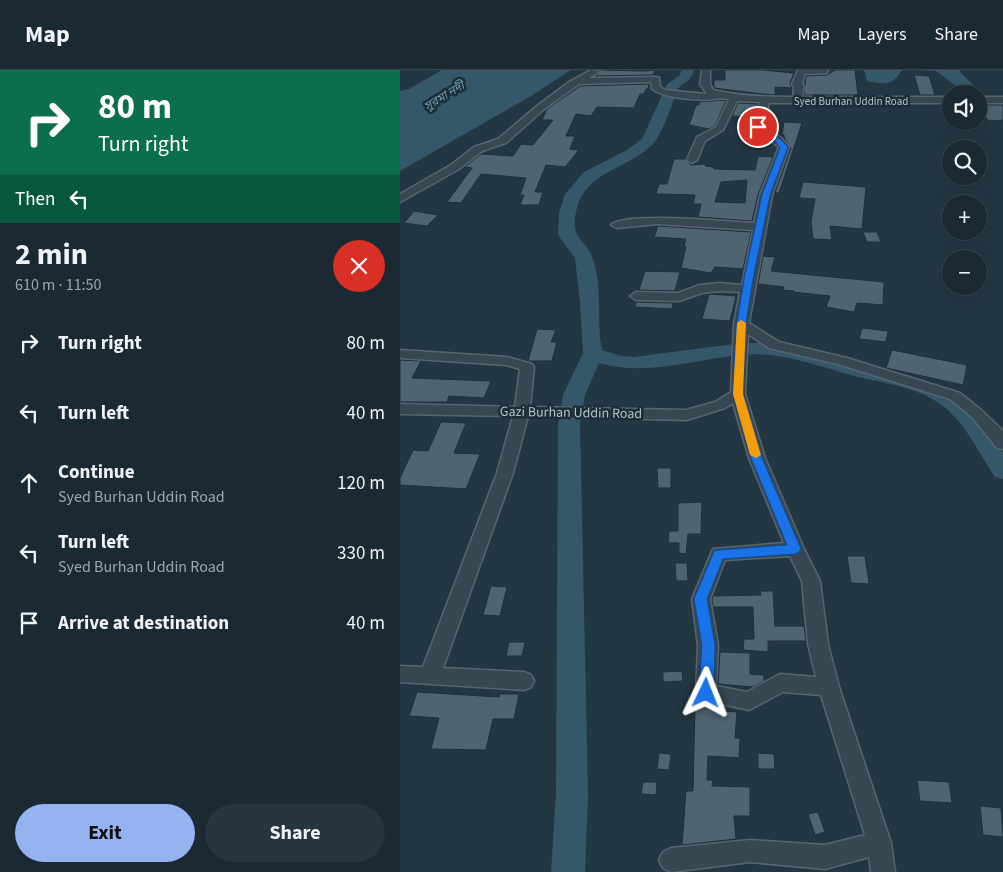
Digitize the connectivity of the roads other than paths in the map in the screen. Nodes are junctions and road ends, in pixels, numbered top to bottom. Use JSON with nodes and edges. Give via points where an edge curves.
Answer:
{"nodes":[{"id":1,"x":596,"y":70,"type":"edge"},
{"id":2,"x":706,"y":70,"type":"edge"},
{"id":3,"x":824,"y":71,"type":"edge"},
{"id":4,"x":579,"y":81,"type":"junction"},
{"id":5,"x":717,"y":95,"type":"junction"},
{"id":6,"x":734,"y":98,"type":"junction"},
{"id":7,"x":765,"y":100,"type":"junction"},
{"id":8,"x":942,"y":100,"type":"edge"},
{"id":9,"x":987,"y":100,"type":"edge"},
{"id":10,"x":1003,"y":100,"type":"edge"},
{"id":11,"x":797,"y":101,"type":"junction"},
{"id":12,"x":692,"y":160,"type":"dead end"},
{"id":13,"x":400,"y":198,"type":"edge"},
{"id":14,"x":617,"y":225,"type":"dead end"},
{"id":15,"x":759,"y":227,"type":"junction"},
{"id":16,"x":747,"y":289,"type":"junction"},
{"id":17,"x":636,"y":296,"type":"dead end"},
{"id":18,"x":741,"y":326,"type":"junction"},
{"id":19,"x":400,"y":354,"type":"edge"},
{"id":20,"x":738,"y":394,"type":"junction"},
{"id":21,"x":400,"y":409,"type":"edge"},
{"id":22,"x":530,"y":411,"type":"junction"},
{"id":23,"x":1003,"y":444,"type":"edge"},
{"id":24,"x":795,"y":549,"type":"junction"},
{"id":25,"x":400,"y":674,"type":"edge"},
{"id":26,"x":430,"y":676,"type":"junction"},
{"id":27,"x":524,"y":681,"type":"dead end"},
{"id":28,"x":829,"y":686,"type":"junction"},
{"id":29,"x":879,"y":843,"type":"junction"},
{"id":30,"x":671,"y":860,"type":"dead end"},
{"id":31,"x":884,"y":872,"type":"edge"}],
"edges":[{"from":1,"to":4,"type":"street"},
{"from":2,"to":5,"type":"street","via":[[705,84],[709,92]]},
{"from":3,"to":11,"type":"street","via":[[802,71],[797,84]]},
{"from":4,"to":5,"type":"street","name":"Syed Burhan Uddin Road","via":[[656,80],[655,87],[669,93]]},
{"from":4,"to":13,"type":"street","via":[[540,108],[502,141],[478,149],[455,167]]},
{"from":5,"to":6,"type":"street","name":"Syed Burhan Uddin Road"},
{"from":6,"to":7,"type":"street","name":"Syed Burhan Uddin Road"},
{"from":6,"to":12,"type":"street","via":[[720,128],[701,139]]},
{"from":7,"to":11,"type":"street","name":"Syed Burhan Uddin Road"},
{"from":7,"to":15,"type":"street","via":[[758,127],[784,147],[766,195]]},
{"from":8,"to":11,"type":"street","name":"Syed Burhan Uddin Road"},
{"from":9,"to":10,"type":"street"},
{"from":14,"to":15,"type":"street","via":[[657,221]]},
{"from":15,"to":16,"type":"street"},
{"from":16,"to":17,"type":"street","via":[[719,287],[700,289],[678,297]]},
{"from":16,"to":18,"type":"street"},
{"from":18,"to":20,"type":"street"},
{"from":18,"to":23,"type":"street","via":[[774,345],[842,361],[955,396],[976,413]]},
{"from":19,"to":22,"type":"street","via":[[506,361],[527,367]]},
{"from":20,"to":22,"type":"street","name":"Gazi Burhan Uddin Road","via":[[720,405],[687,414]]},
{"from":20,"to":24,"type":"street","via":[[757,458]]},
{"from":21,"to":22,"type":"street","name":"Gazi Burhan Uddin Road"},
{"from":22,"to":26,"type":"street"},
{"from":24,"to":28,"type":"street","via":[[811,581],[818,644]]},
{"from":24,"to":28,"type":"street","via":[[719,554],[701,599],[708,645],[706,693],[749,701],[780,683]]},
{"from":25,"to":26,"type":"street"},
{"from":26,"to":27,"type":"street"},
{"from":28,"to":29,"type":"street"},
{"from":29,"to":30,"type":"street","via":[[826,856],[750,851]]},
{"from":29,"to":31,"type":"street"}]}
